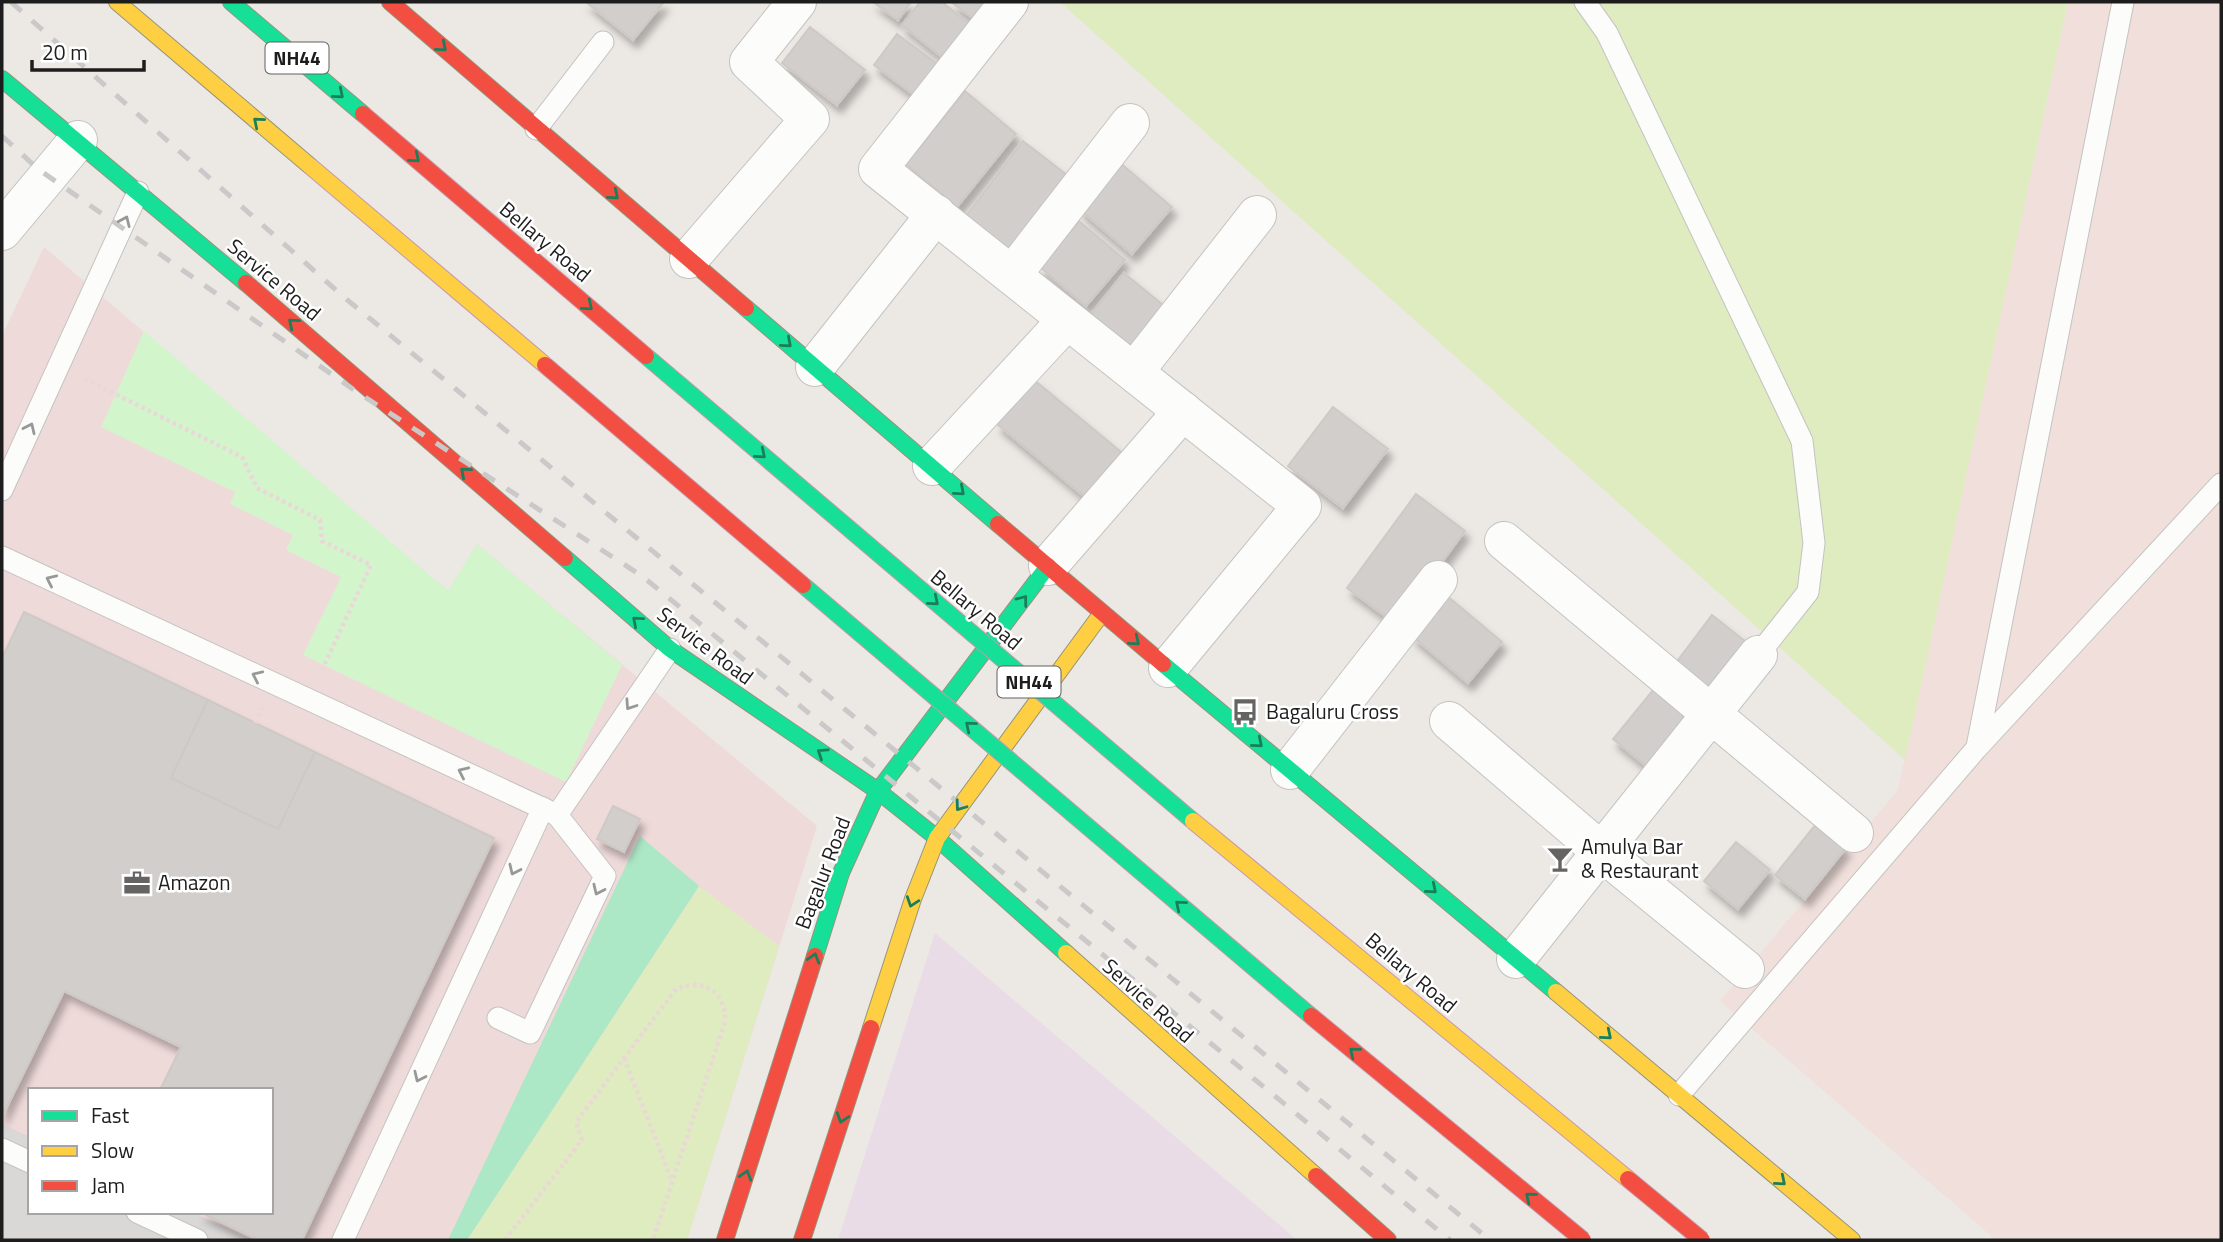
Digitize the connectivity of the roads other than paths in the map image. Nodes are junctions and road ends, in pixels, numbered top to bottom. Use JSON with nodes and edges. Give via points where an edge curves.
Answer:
{"nodes":[{"id":1,"x":117,"y":2,"type":"edge"},
{"id":2,"x":231,"y":2,"type":"edge"},
{"id":3,"x":797,"y":2,"type":"edge"},
{"id":4,"x":1009,"y":2,"type":"edge"},
{"id":5,"x":1585,"y":2,"type":"edge"},
{"id":6,"x":2123,"y":2,"type":"edge"},
{"id":7,"x":404,"y":6,"type":"edge"},
{"id":8,"x":603,"y":42,"type":"dead end"},
{"id":9,"x":2,"y":79,"type":"edge"},
{"id":10,"x":1130,"y":122,"type":"dead end"},
{"id":11,"x":536,"y":129,"type":"junction"},
{"id":12,"x":78,"y":139,"type":"junction"},
{"id":13,"x":138,"y":192,"type":"junction"},
{"id":14,"x":936,"y":214,"type":"junction"},
{"id":15,"x":1257,"y":215,"type":"dead end"},
{"id":16,"x":2,"y":231,"type":"edge"},
{"id":17,"x":689,"y":259,"type":"junction"},
{"id":18,"x":1012,"y":275,"type":"junction"},
{"id":19,"x":1067,"y":320,"type":"junction"},
{"id":20,"x":815,"y":367,"type":"junction"},
{"id":21,"x":1134,"y":372,"type":"junction"},
{"id":22,"x":1183,"y":411,"type":"junction"},
{"id":23,"x":932,"y":466,"type":"junction"},
{"id":24,"x":2221,"y":484,"type":"edge"},
{"id":25,"x":2,"y":490,"type":"edge"},
{"id":26,"x":1504,"y":541,"type":"dead end"},
{"id":27,"x":2,"y":557,"type":"edge"},
{"id":28,"x":1048,"y":566,"type":"junction"},
{"id":29,"x":1438,"y":580,"type":"dead end"},
{"id":30,"x":1102,"y":613,"type":"junction"},
{"id":31,"x":670,"y":649,"type":"junction"},
{"id":32,"x":1758,"y":655,"type":"joint"},
{"id":33,"x":1168,"y":668,"type":"junction"},
{"id":34,"x":1711,"y":716,"type":"junction"},
{"id":35,"x":1449,"y":721,"type":"dead end"},
{"id":36,"x":1976,"y":749,"type":"junction"},
{"id":37,"x":1290,"y":770,"type":"junction"},
{"id":38,"x":878,"y":792,"type":"junction"},
{"id":39,"x":550,"y":812,"type":"junction"},
{"id":40,"x":1854,"y":833,"type":"dead end"},
{"id":41,"x":937,"y":838,"type":"junction"},
{"id":42,"x":1602,"y":852,"type":"junction"},
{"id":43,"x":1516,"y":959,"type":"junction"},
{"id":44,"x":1745,"y":969,"type":"dead end"},
{"id":45,"x":498,"y":1018,"type":"dead end"},
{"id":46,"x":1679,"y":1096,"type":"junction"},
{"id":47,"x":2,"y":1149,"type":"edge"},
{"id":48,"x":28,"y":1161,"type":"edge"},
{"id":49,"x":141,"y":1214,"type":"edge"},
{"id":50,"x":197,"y":1240,"type":"edge"},
{"id":51,"x":343,"y":1240,"type":"edge"},
{"id":52,"x":725,"y":1240,"type":"edge"},
{"id":53,"x":802,"y":1240,"type":"edge"},
{"id":54,"x":1388,"y":1240,"type":"edge"},
{"id":55,"x":1583,"y":1240,"type":"edge"},
{"id":56,"x":1702,"y":1240,"type":"edge"},
{"id":57,"x":1852,"y":1240,"type":"edge"}],
"edges":[{"from":55,"to":1,"type":"main road","one_way":true,"bridge":true,"via":[[1338,1039]]},
{"from":2,"to":56,"type":"main road","name":"Bellary Road","number":"NH44","one_way":true,"bridge":true,"via":[[1111,753]]},
{"from":3,"to":17,"type":"street","via":[[749,62],[810,119]]},
{"from":4,"to":14,"type":"street","via":[[878,169]]},
{"from":5,"to":32,"type":"lane","via":[[1606,33],[1802,441],[1814,543],[1808,592]]},
{"from":6,"to":36,"type":"lane"},
{"from":7,"to":11,"type":"main road","one_way":true},
{"from":8,"to":11,"type":"lane"},
{"from":9,"to":12,"type":"main road","name":"Service Road"},
{"from":10,"to":18,"type":"street"},
{"from":11,"to":17,"type":"main road","one_way":true},
{"from":12,"to":13,"type":"main road","name":"Service Road"},
{"from":12,"to":16,"type":"street"},
{"from":25,"to":13,"type":"lane","one_way":true},
{"from":31,"to":13,"type":"main road","name":"Service Road","one_way":true},
{"from":14,"to":18,"type":"street"},
{"from":14,"to":20,"type":"street"},
{"from":15,"to":21,"type":"street"},
{"from":17,"to":20,"type":"main road","one_way":true},
{"from":18,"to":19,"type":"street"},
{"from":19,"to":21,"type":"street"},
{"from":19,"to":23,"type":"street"},
{"from":20,"to":23,"type":"main road"},
{"from":21,"to":22,"type":"street"},
{"from":22,"to":28,"type":"street"},
{"from":22,"to":33,"type":"street","via":[[1302,506]]},
{"from":23,"to":28,"type":"main road","one_way":true},
{"from":24,"to":36,"type":"lane"},
{"from":26,"to":34,"type":"street"},
{"from":39,"to":27,"type":"lane","one_way":true},
{"from":28,"to":30,"type":"main road"},
{"from":38,"to":28,"type":"main road","name":"Bagalur Road","one_way":true},
{"from":29,"to":37,"type":"street"},
{"from":30,"to":33,"type":"main road","one_way":true},
{"from":30,"to":41,"type":"main road","one_way":true},
{"from":38,"to":31,"type":"main road","name":"Service Road","one_way":true},
{"from":31,"to":39,"type":"lane","one_way":true},
{"from":32,"to":34,"type":"street"},
{"from":33,"to":37,"type":"main road","one_way":true},
{"from":34,"to":40,"type":"street"},
{"from":34,"to":42,"type":"street"},
{"from":35,"to":42,"type":"street"},
{"from":36,"to":46,"type":"lane"},
{"from":37,"to":43,"type":"main road","one_way":true},
{"from":38,"to":41,"type":"main road","name":"Service Road"},
{"from":52,"to":38,"type":"main road","name":"Bagalur Road","one_way":true,"via":[[841,873]]},
{"from":39,"to":45,"type":"lane","one_way":true,"via":[[605,876],[530,1033]]},
{"from":39,"to":51,"type":"lane","one_way":true},
{"from":41,"to":53,"type":"main road","one_way":true},
{"from":41,"to":54,"type":"main road","name":"Service Road"},
{"from":42,"to":43,"type":"street"},
{"from":42,"to":44,"type":"street"},
{"from":43,"to":46,"type":"main road","one_way":true},
{"from":46,"to":57,"type":"main road","one_way":true},
{"from":47,"to":48,"type":"lane"},
{"from":49,"to":50,"type":"lane"}]}
